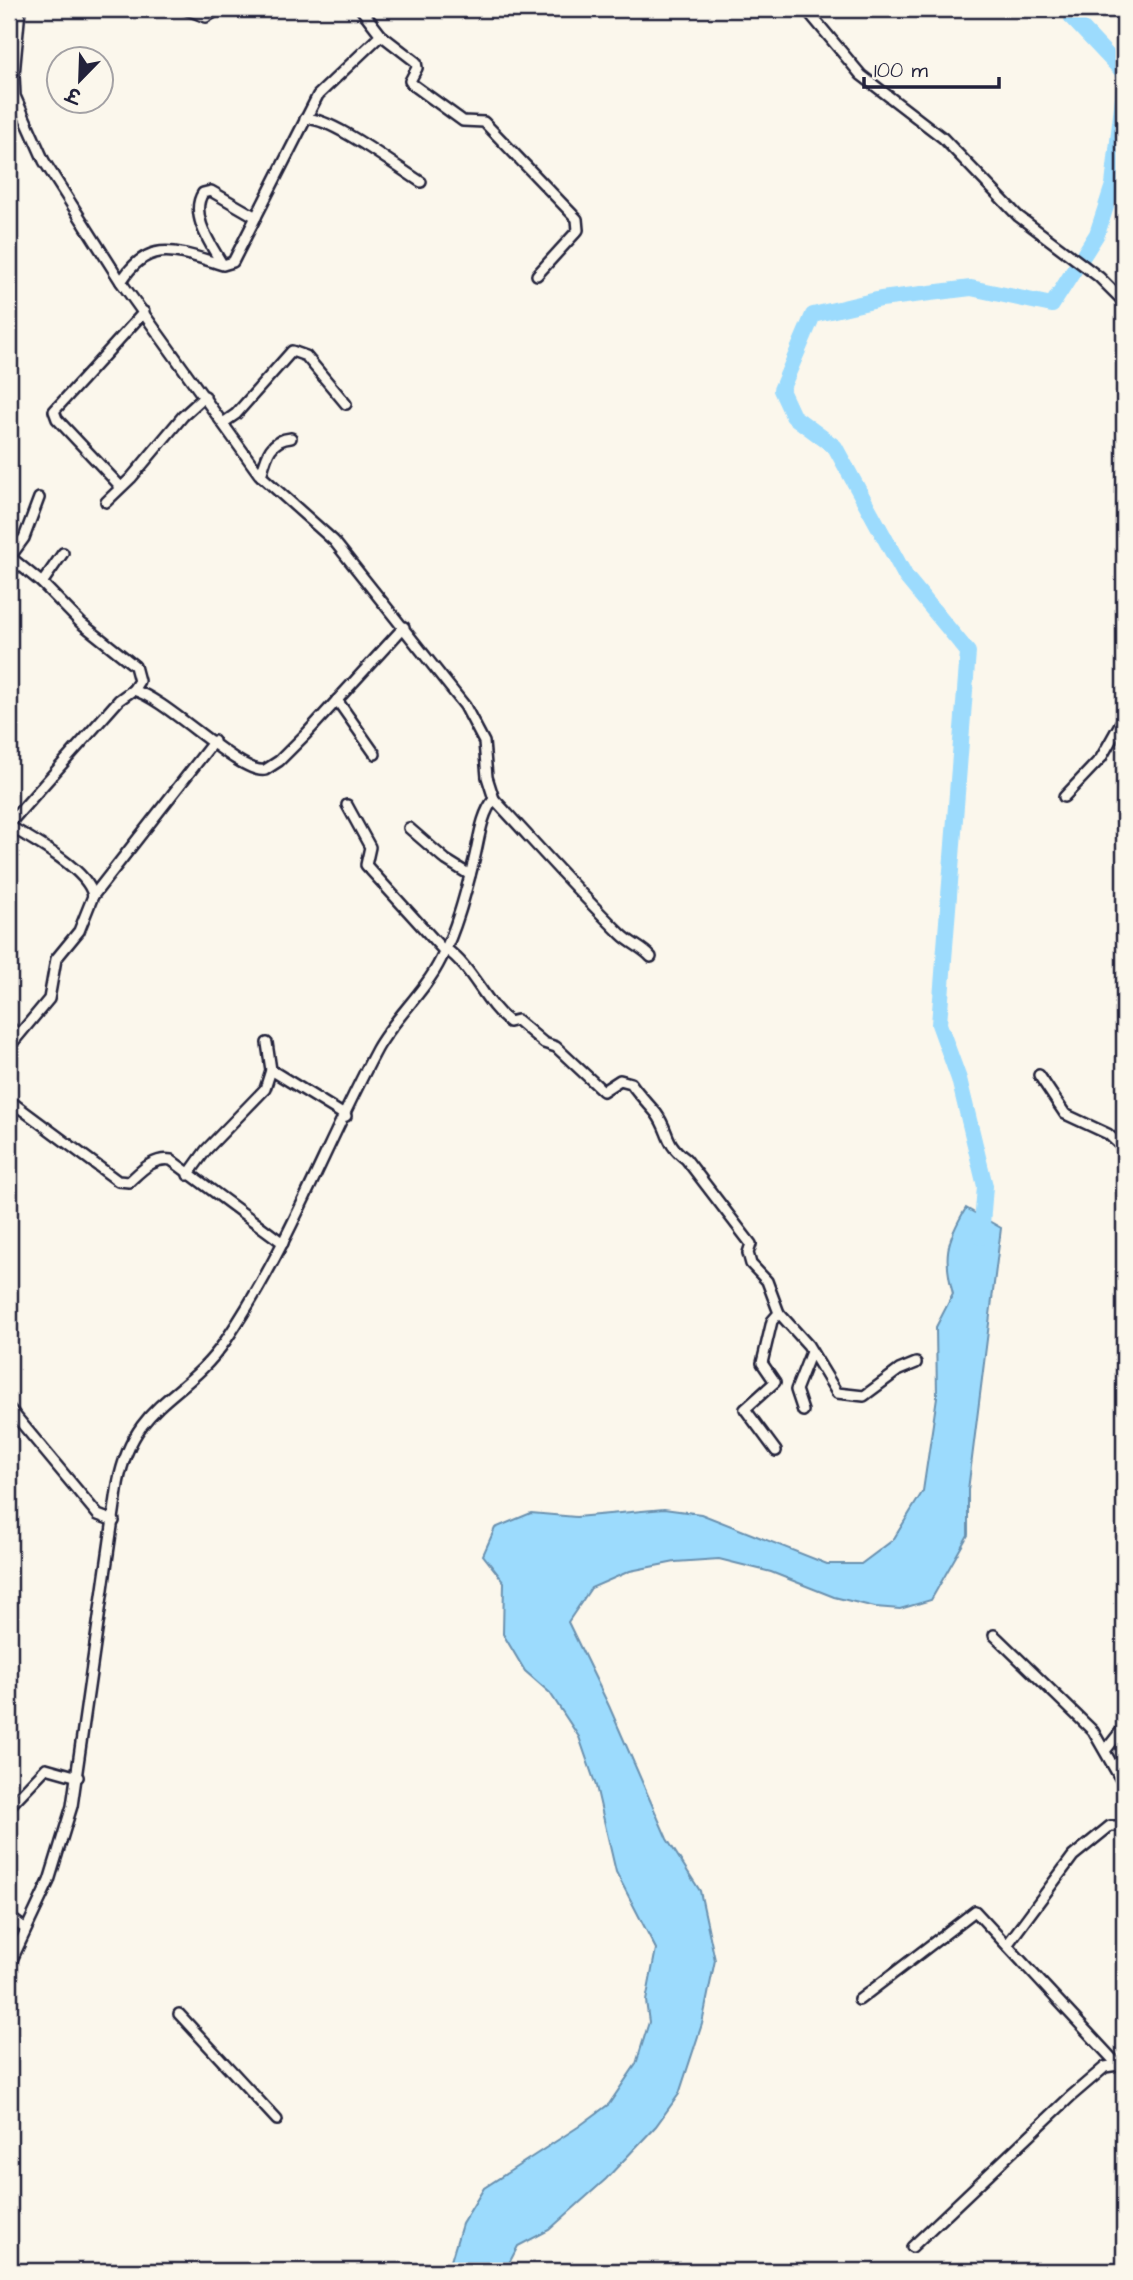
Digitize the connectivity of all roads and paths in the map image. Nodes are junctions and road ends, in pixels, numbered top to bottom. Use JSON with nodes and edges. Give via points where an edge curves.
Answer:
{"nodes":[{"id":1,"x":20,"y":9,"type":"edge"},
{"id":2,"x":185,"y":9,"type":"edge"},
{"id":3,"x":220,"y":9,"type":"edge"},
{"id":4,"x":361,"y":9,"type":"edge"},
{"id":5,"x":806,"y":9,"type":"edge"},
{"id":6,"x":381,"y":35,"type":"junction"},
{"id":7,"x":305,"y":120,"type":"junction"},
{"id":8,"x":421,"y":182,"type":"dead end"},
{"id":9,"x":256,"y":217,"type":"junction"},
{"id":10,"x":222,"y":264,"type":"junction"},
{"id":11,"x":537,"y":275,"type":"dead end"},
{"id":12,"x":121,"y":282,"type":"junction"},
{"id":13,"x":1124,"y":302,"type":"edge"},
{"id":14,"x":144,"y":312,"type":"junction"},
{"id":15,"x":201,"y":400,"type":"junction"},
{"id":16,"x":346,"y":404,"type":"dead end"},
{"id":17,"x":223,"y":423,"type":"junction"},
{"id":18,"x":291,"y":438,"type":"dead end"},
{"id":19,"x":261,"y":476,"type":"junction"},
{"id":20,"x":120,"y":486,"type":"junction"},
{"id":21,"x":38,"y":498,"type":"dead end"},
{"id":22,"x":106,"y":502,"type":"dead end"},
{"id":23,"x":63,"y":553,"type":"dead end"},
{"id":24,"x":9,"y":557,"type":"edge"},
{"id":25,"x":42,"y":583,"type":"junction"},
{"id":26,"x":400,"y":631,"type":"junction"},
{"id":27,"x":132,"y":690,"type":"junction"},
{"id":28,"x":337,"y":700,"type":"junction"},
{"id":29,"x":1124,"y":717,"type":"edge"},
{"id":30,"x":214,"y":741,"type":"junction"},
{"id":31,"x":375,"y":754,"type":"dead end"},
{"id":32,"x":1064,"y":797,"type":"dead end"},
{"id":33,"x":494,"y":799,"type":"junction"},
{"id":34,"x":347,"y":805,"type":"dead end"},
{"id":35,"x":9,"y":825,"type":"edge"},
{"id":36,"x":409,"y":828,"type":"dead end"},
{"id":37,"x":466,"y":873,"type":"junction"},
{"id":38,"x":93,"y":896,"type":"junction"},
{"id":39,"x":442,"y":949,"type":"junction"},
{"id":40,"x":651,"y":957,"type":"dead end"},
{"id":41,"x":9,"y":1026,"type":"edge"},
{"id":42,"x":18,"y":1035,"type":"junction"},
{"id":43,"x":267,"y":1043,"type":"dead end"},
{"id":44,"x":9,"y":1048,"type":"edge"},
{"id":45,"x":271,"y":1070,"type":"junction"},
{"id":46,"x":1039,"y":1074,"type":"dead end"},
{"id":47,"x":9,"y":1100,"type":"edge"},
{"id":48,"x":342,"y":1114,"type":"junction"},
{"id":49,"x":1124,"y":1149,"type":"edge"},
{"id":50,"x":188,"y":1175,"type":"junction"},
{"id":51,"x":279,"y":1241,"type":"junction"},
{"id":52,"x":779,"y":1313,"type":"junction"},
{"id":53,"x":811,"y":1352,"type":"junction"},
{"id":54,"x":916,"y":1363,"type":"dead end"},
{"id":55,"x":9,"y":1408,"type":"edge"},
{"id":56,"x":803,"y":1411,"type":"dead end"},
{"id":57,"x":776,"y":1451,"type":"dead end"},
{"id":58,"x":109,"y":1520,"type":"junction"},
{"id":59,"x":994,"y":1636,"type":"dead end"},
{"id":60,"x":1124,"y":1727,"type":"edge"},
{"id":61,"x":1105,"y":1751,"type":"junction"},
{"id":62,"x":73,"y":1776,"type":"junction"},
{"id":63,"x":1124,"y":1785,"type":"edge"},
{"id":64,"x":9,"y":1807,"type":"edge"},
{"id":65,"x":1124,"y":1826,"type":"edge"},
{"id":66,"x":18,"y":1923,"type":"edge"},
{"id":67,"x":1007,"y":1945,"type":"junction"},
{"id":68,"x":9,"y":1966,"type":"edge"},
{"id":69,"x":859,"y":2000,"type":"dead end"},
{"id":70,"x":178,"y":2014,"type":"dead end"},
{"id":71,"x":1121,"y":2062,"type":"edge"},
{"id":72,"x":277,"y":2120,"type":"dead end"},
{"id":73,"x":912,"y":2247,"type":"dead end"}],
"edges":[{"from":1,"to":12,"type":"street","via":[[14,75],[20,111],[44,162]]},
{"from":2,"to":3,"type":"street","via":[[206,17]]},
{"from":4,"to":6,"type":"street"},
{"from":5,"to":13,"type":"street","via":[[861,75],[943,138],[1003,202]]},
{"from":6,"to":7,"type":"street","via":[[326,85]]},
{"from":6,"to":11,"type":"street","via":[[418,64],[410,79],[412,85],[463,121],[484,122],[577,219],[578,230]]},
{"from":7,"to":8,"type":"street","via":[[320,120],[383,154]]},
{"from":7,"to":9,"type":"street"},
{"from":9,"to":10,"type":"street","via":[[235,259]]},
{"from":9,"to":10,"type":"street","via":[[211,191],[203,193],[199,213]]},
{"from":10,"to":12,"type":"street","via":[[155,252],[138,258]]},
{"from":12,"to":14,"type":"street"},
{"from":14,"to":15,"type":"street"},
{"from":14,"to":20,"type":"street","via":[[54,411]]},
{"from":15,"to":17,"type":"street"},
{"from":15,"to":20,"type":"street"},
{"from":16,"to":17,"type":"street","via":[[306,356],[292,351]]},
{"from":17,"to":19,"type":"street"},
{"from":18,"to":19,"type":"street","via":[[272,445]]},
{"from":19,"to":26,"type":"street","via":[[334,541]]},
{"from":20,"to":22,"type":"street"},
{"from":21,"to":24,"type":"street","via":[[24,538]]},
{"from":23,"to":25,"type":"street"},
{"from":24,"to":25,"type":"street"},
{"from":25,"to":27,"type":"street","via":[[81,623],[135,666],[139,681]]},
{"from":26,"to":28,"type":"street"},
{"from":26,"to":33,"type":"street","via":[[475,722],[484,742],[486,776]]},
{"from":27,"to":30,"type":"street"},
{"from":27,"to":35,"type":"street"},
{"from":28,"to":30,"type":"street","via":[[265,770],[248,768]]},
{"from":28,"to":31,"type":"street"},
{"from":29,"to":32,"type":"street","via":[[1101,758]]},
{"from":30,"to":38,"type":"street"},
{"from":33,"to":37,"type":"street"},
{"from":33,"to":40,"type":"street","via":[[597,910]]},
{"from":34,"to":39,"type":"street","via":[[370,847],[366,865]]},
{"from":35,"to":38,"type":"street","via":[[56,855],[88,885]]},
{"from":36,"to":37,"type":"street"},
{"from":37,"to":39,"type":"street"},
{"from":38,"to":42,"type":"street","via":[[79,931],[56,959],[48,999]]},
{"from":39,"to":48,"type":"street"},
{"from":39,"to":52,"type":"street","via":[[480,985],[499,1014],[509,1022],[517,1020],[544,1044],[556,1047],[603,1091],[620,1080],[632,1083],[657,1114],[672,1149],[686,1159],[751,1244],[751,1264],[767,1281]]},
{"from":41,"to":42,"type":"street"},
{"from":42,"to":44,"type":"street"},
{"from":43,"to":45,"type":"street"},
{"from":45,"to":48,"type":"street"},
{"from":45,"to":50,"type":"street","via":[[262,1095],[213,1142]]},
{"from":46,"to":49,"type":"street","via":[[1065,1114],[1108,1134]]},
{"from":47,"to":50,"type":"street","via":[[118,1181],[129,1182],[161,1159],[171,1160]]},
{"from":48,"to":51,"type":"street"},
{"from":50,"to":51,"type":"street"},
{"from":51,"to":58,"type":"street","via":[[219,1350],[136,1430],[122,1463]]},
{"from":52,"to":53,"type":"street"},
{"from":52,"to":57,"type":"street","via":[[772,1321],[762,1363],[775,1382],[745,1409]]},
{"from":53,"to":54,"type":"street","via":[[837,1393],[864,1396]]},
{"from":53,"to":56,"type":"street","via":[[796,1390]]},
{"from":55,"to":58,"type":"street"},
{"from":58,"to":62,"type":"street"},
{"from":59,"to":61,"type":"street","via":[[1093,1731]]},
{"from":60,"to":61,"type":"street"},
{"from":61,"to":63,"type":"street"},
{"from":62,"to":64,"type":"street","via":[[46,1769]]},
{"from":62,"to":66,"type":"street","via":[[62,1844]]},
{"from":65,"to":67,"type":"street","via":[[1110,1826],[1073,1856]]},
{"from":66,"to":68,"type":"street"},
{"from":67,"to":69,"type":"street","via":[[972,1911]]},
{"from":67,"to":71,"type":"street"},
{"from":70,"to":72,"type":"street"},
{"from":71,"to":73,"type":"street","via":[[1105,2067],[1070,2097]]}]}
